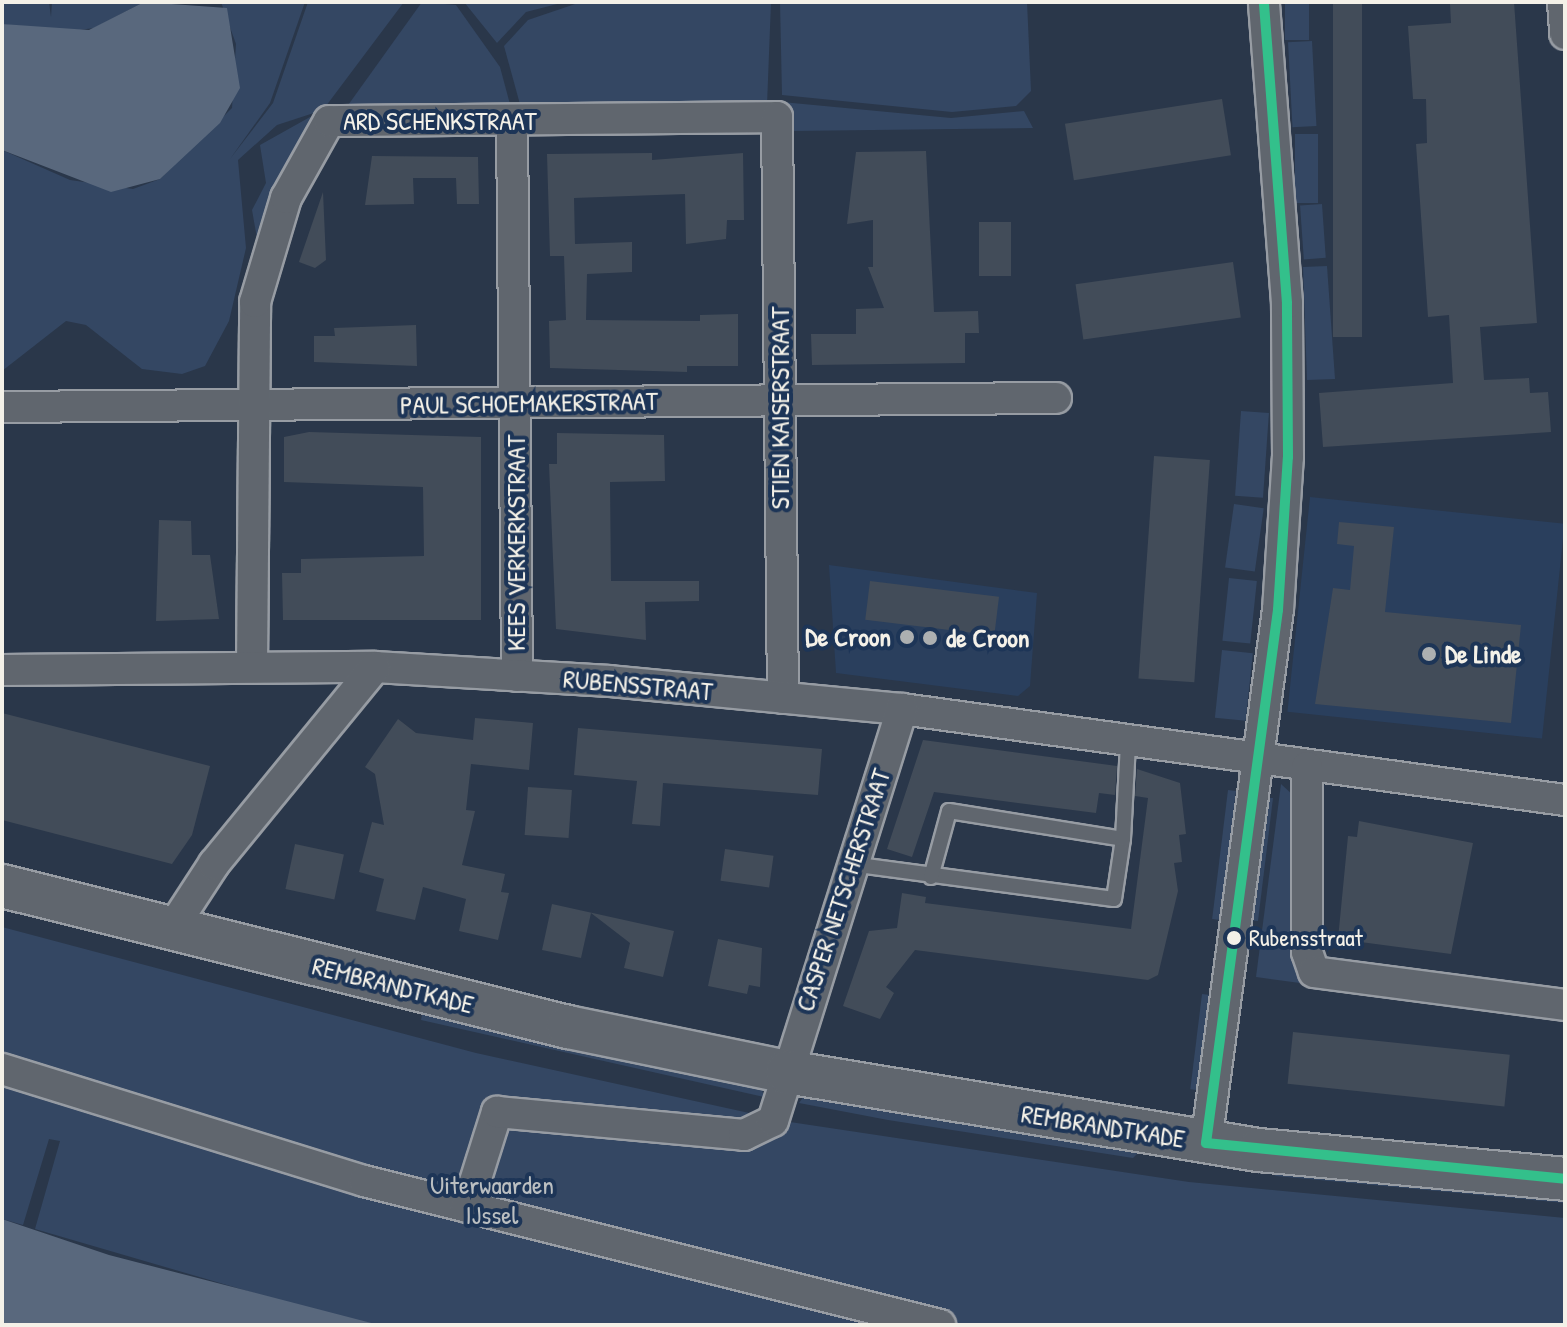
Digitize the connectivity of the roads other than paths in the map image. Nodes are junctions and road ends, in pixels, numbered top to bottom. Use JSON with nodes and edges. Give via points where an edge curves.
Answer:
{"nodes":[{"id":1,"x":1264,"y":2,"type":"edge"},
{"id":2,"x":1563,"y":2,"type":"edge"},
{"id":3,"x":1565,"y":34,"type":"edge"},
{"id":4,"x":777,"y":117,"type":"joint"},
{"id":5,"x":512,"y":121,"type":"junction"},
{"id":6,"x":1056,"y":398,"type":"dead end"},
{"id":7,"x":780,"y":400,"type":"junction"},
{"id":8,"x":515,"y":403,"type":"junction"},
{"id":9,"x":249,"y":405,"type":"junction"},
{"id":10,"x":2,"y":407,"type":"edge"},
{"id":11,"x":252,"y":667,"type":"junction"},
{"id":12,"x":375,"y":667,"type":"junction"},
{"id":13,"x":2,"y":670,"type":"edge"},
{"id":14,"x":517,"y":676,"type":"junction"},
{"id":15,"x":783,"y":698,"type":"junction"},
{"id":16,"x":902,"y":709,"type":"junction"},
{"id":17,"x":1128,"y":742,"type":"junction"},
{"id":18,"x":1254,"y":760,"type":"junction"},
{"id":19,"x":1307,"y":767,"type":"junction"},
{"id":20,"x":1565,"y":800,"type":"edge"},
{"id":21,"x":1123,"y":839,"type":"junction"},
{"id":22,"x":849,"y":870,"type":"junction"},
{"id":23,"x":931,"y":877,"type":"junction"},
{"id":24,"x":2,"y":886,"type":"edge"},
{"id":25,"x":171,"y":930,"type":"junction"},
{"id":26,"x":1565,"y":1005,"type":"edge"},
{"id":27,"x":2,"y":1069,"type":"edge"},
{"id":28,"x":787,"y":1072,"type":"junction"},
{"id":29,"x":1206,"y":1143,"type":"junction"},
{"id":30,"x":1565,"y":1179,"type":"edge"},
{"id":31,"x":467,"y":1207,"type":"junction"},
{"id":32,"x":940,"y":1325,"type":"edge"}],
"edges":[{"from":1,"to":18,"type":"street","via":[[1290,402],[1278,610]]},
{"from":2,"to":3,"type":"street"},
{"from":4,"to":5,"type":"street","name":"ARD SCHENKSTRAAT"},
{"from":4,"to":7,"type":"street","name":"STIEN KAISERSTRAAT"},
{"from":5,"to":8,"type":"street","name":"KEES VERKERKSTRAAT"},
{"from":5,"to":9,"type":"street","name":"ARD SCHENKSTRAAT","via":[[329,121],[267,251],[250,352]]},
{"from":6,"to":7,"type":"street","name":"PAUL SCHOEMAKERSTRAAT"},
{"from":7,"to":8,"type":"street","name":"PAUL SCHOEMAKERSTRAAT"},
{"from":7,"to":15,"type":"street","name":"STIEN KAISERSTRAAT"},
{"from":8,"to":9,"type":"street","name":"PAUL SCHOEMAKERSTRAAT"},
{"from":8,"to":14,"type":"street","name":"KEES VERKERKSTRAAT"},
{"from":9,"to":10,"type":"street","name":"PAUL SCHOEMAKERSTRAAT"},
{"from":9,"to":11,"type":"street","name":"ARD SCHENKSTRAAT"},
{"from":11,"to":12,"type":"street","name":"RUBENSSTRAAT"},
{"from":11,"to":13,"type":"street","name":"RUBENSSTRAAT"},
{"from":12,"to":14,"type":"street","name":"RUBENSSTRAAT"},
{"from":12,"to":25,"type":"street","via":[[214,864]]},
{"from":14,"to":15,"type":"street","name":"RUBENSSTRAAT"},
{"from":15,"to":16,"type":"street","name":"RUBENSSTRAAT"},
{"from":16,"to":17,"type":"street","name":"RUBENSSTRAAT"},
{"from":16,"to":22,"type":"street","name":"CASPER NETSCHERSTRAAT"},
{"from":17,"to":18,"type":"street","name":"RUBENSSTRAAT"},
{"from":17,"to":21,"type":"lane"},
{"from":18,"to":19,"type":"street","name":"RUBENSSTRAAT"},
{"from":18,"to":29,"type":"street"},
{"from":19,"to":20,"type":"street","name":"RUBENSSTRAAT"},
{"from":19,"to":26,"type":"street","via":[[1307,952],[1314,972]]},
{"from":21,"to":23,"type":"lane","via":[[949,811]]},
{"from":21,"to":23,"type":"lane","via":[[1114,899]]},
{"from":22,"to":23,"type":"lane"},
{"from":22,"to":28,"type":"street","name":"CASPER NETSCHERSTRAAT"},
{"from":24,"to":25,"type":"street","name":"REMBRANDTKADE"},
{"from":25,"to":28,"type":"street","name":"REMBRANDTKADE"},
{"from":27,"to":31,"type":"street"},
{"from":28,"to":29,"type":"street","name":"REMBRANDTKADE"},
{"from":28,"to":31,"type":"street","via":[[773,1121],[752,1135],[497,1112]]},
{"from":29,"to":30,"type":"street","name":"REMBRANDTKADE"},
{"from":31,"to":32,"type":"street"}]}
